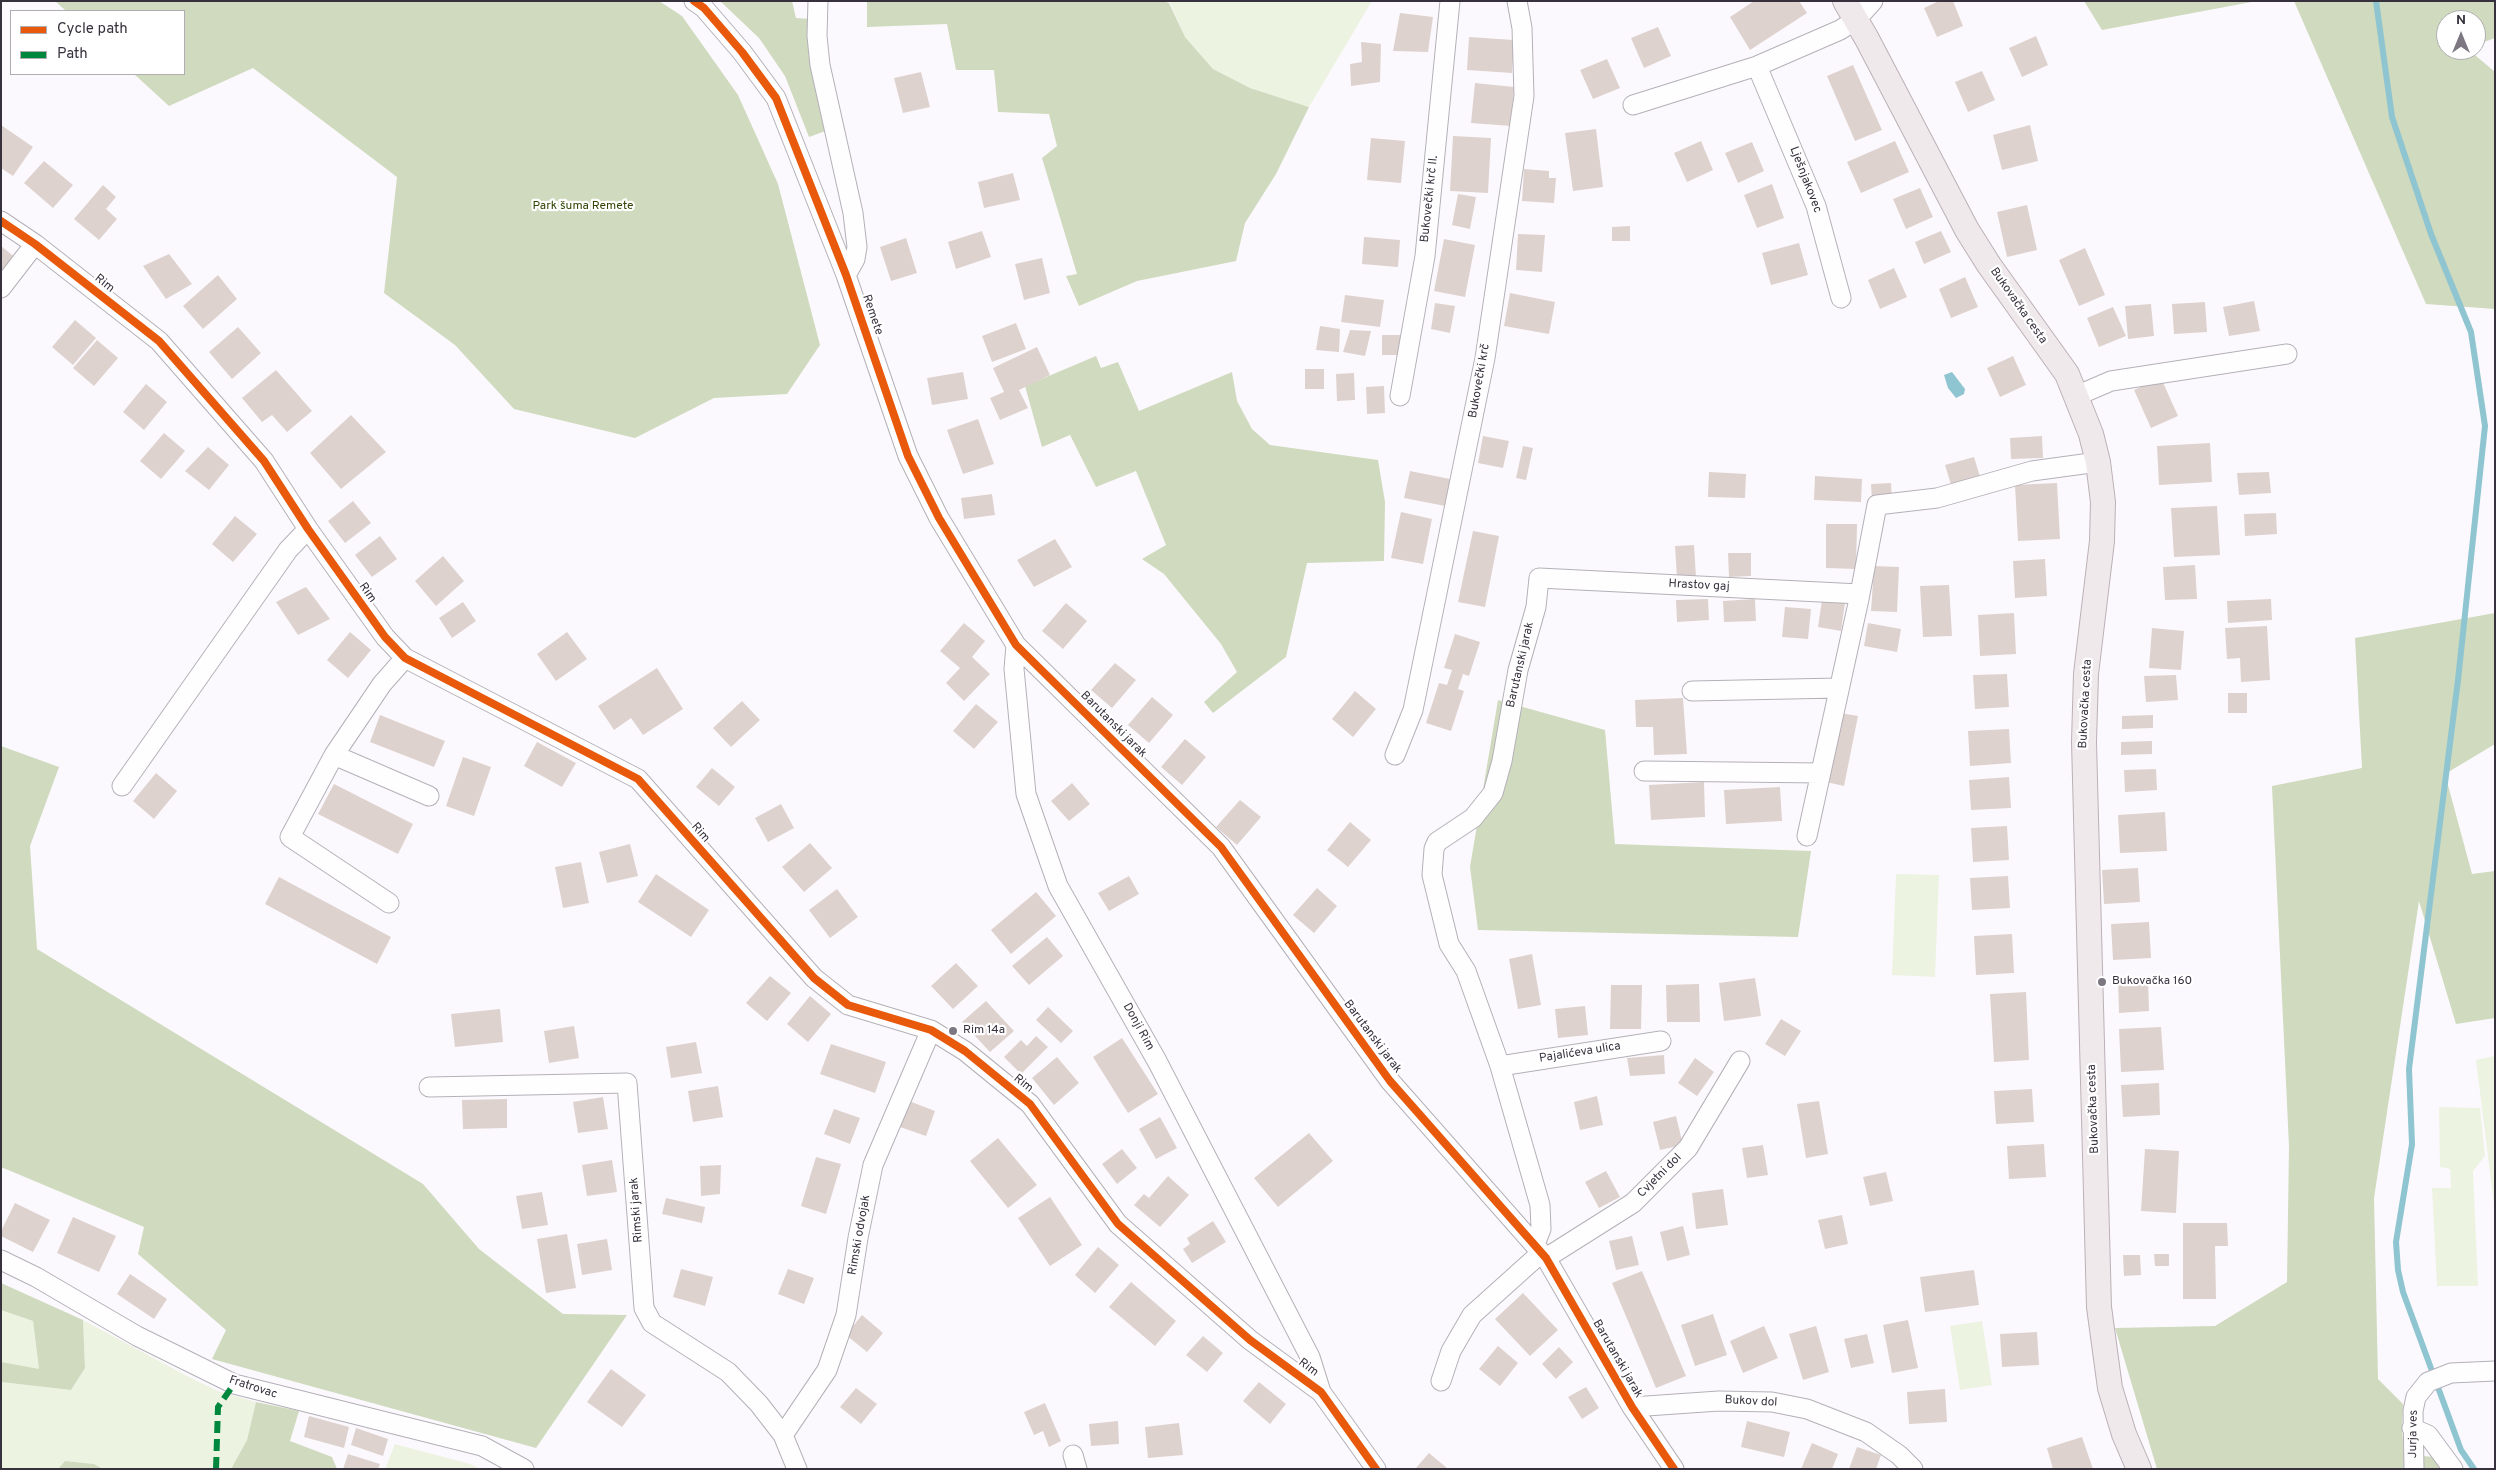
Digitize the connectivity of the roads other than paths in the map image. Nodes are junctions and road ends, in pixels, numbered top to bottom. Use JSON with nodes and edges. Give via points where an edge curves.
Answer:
{"nodes":[{"id":1,"x":694,"y":1,"type":"edge"},
{"id":2,"x":818,"y":1,"type":"edge"},
{"id":3,"x":1450,"y":1,"type":"edge"},
{"id":4,"x":1517,"y":1,"type":"edge"},
{"id":5,"x":1873,"y":1,"type":"edge"},
{"id":6,"x":1850,"y":10,"type":"edge"},
{"id":7,"x":1757,"y":66,"type":"junction"},
{"id":8,"x":1633,"y":106,"type":"dead end"},
{"id":9,"x":1,"y":221,"type":"edge"},
{"id":10,"x":35,"y":244,"type":"junction"},
{"id":11,"x":846,"y":275,"type":"junction"},
{"id":12,"x":1,"y":288,"type":"edge"},
{"id":13,"x":1841,"y":298,"type":"dead end"},
{"id":14,"x":2287,"y":354,"type":"dead end"},
{"id":15,"x":1400,"y":396,"type":"dead end"},
{"id":16,"x":2076,"y":396,"type":"junction"},
{"id":17,"x":2098,"y":462,"type":"junction"},
{"id":18,"x":308,"y":529,"type":"junction"},
{"id":19,"x":1539,"y":578,"type":"joint"},
{"id":20,"x":1860,"y":594,"type":"junction"},
{"id":21,"x":1016,"y":646,"type":"junction"},
{"id":22,"x":405,"y":658,"type":"junction"},
{"id":23,"x":1839,"y":688,"type":"junction"},
{"id":24,"x":1692,"y":691,"type":"dead end"},
{"id":25,"x":334,"y":755,"type":"junction"},
{"id":26,"x":1395,"y":755,"type":"dead end"},
{"id":27,"x":1644,"y":771,"type":"dead end"},
{"id":28,"x":1821,"y":773,"type":"junction"},
{"id":29,"x":122,"y":786,"type":"dead end"},
{"id":30,"x":428,"y":796,"type":"dead end"},
{"id":31,"x":1807,"y":836,"type":"dead end"},
{"id":32,"x":388,"y":903,"type":"dead end"},
{"id":33,"x":931,"y":1030,"type":"junction"},
{"id":34,"x":1661,"y":1041,"type":"dead end"},
{"id":35,"x":1740,"y":1061,"type":"dead end"},
{"id":36,"x":1500,"y":1066,"type":"junction"},
{"id":37,"x":428,"y":1087,"type":"dead end"},
{"id":38,"x":1541,"y":1252,"type":"junction"},
{"id":39,"x":1,"y":1260,"type":"edge"},
{"id":40,"x":2495,"y":1371,"type":"edge"},
{"id":41,"x":1441,"y":1380,"type":"dead end"},
{"id":42,"x":1321,"y":1392,"type":"junction"},
{"id":43,"x":1632,"y":1408,"type":"junction"},
{"id":44,"x":2412,"y":1428,"type":"junction"},
{"id":45,"x":783,"y":1435,"type":"junction"},
{"id":46,"x":524,"y":1469,"type":"edge"},
{"id":47,"x":797,"y":1469,"type":"edge"},
{"id":48,"x":1376,"y":1469,"type":"edge"},
{"id":49,"x":1674,"y":1469,"type":"edge"},
{"id":50,"x":1913,"y":1469,"type":"edge"},
{"id":51,"x":2139,"y":1469,"type":"edge"},
{"id":52,"x":2414,"y":1469,"type":"edge"},
{"id":53,"x":2453,"y":1469,"type":"edge"}],
"edges":[{"from":1,"to":11,"type":"street","name":"Remete","via":[[742,52],[776,98]]},
{"from":2,"to":11,"type":"street","via":[[820,65],[853,213],[857,247],[855,259]]},
{"from":3,"to":15,"type":"street","name":"Bukovečki krč II.","via":[[1425,256]]},
{"from":4,"to":26,"type":"street","name":"Bukovečki krč","via":[[1522,28],[1524,96],[1486,348],[1436,608],[1413,710]]},
{"from":5,"to":6,"type":"street"},
{"from":6,"to":7,"type":"street","via":[[1840,30]]},
{"from":6,"to":16,"type":"main road","name":"Bukovačka cesta","via":[[1967,230],[2066,374]]},
{"from":7,"to":8,"type":"street"},
{"from":7,"to":13,"type":"street","name":"Lješnjakovec","via":[[1816,206]]},
{"from":9,"to":10,"type":"street","name":"Rim"},
{"from":10,"to":12,"type":"street"},
{"from":10,"to":18,"type":"street","name":"Rim","via":[[159,341],[264,461]]},
{"from":11,"to":21,"type":"street","name":"Remete","via":[[908,456],[939,518]]},
{"from":14,"to":16,"type":"street","via":[[2111,382]]},
{"from":16,"to":17,"type":"main road","name":"Bukovačka cesta"},
{"from":17,"to":20,"type":"street","via":[[2032,471],[1937,498],[1877,505]]},
{"from":17,"to":51,"type":"main road","name":"Bukovačka cesta","via":[[2103,502],[2102,541],[2087,665],[2084,742],[2099,1307],[2110,1388]]},
{"from":18,"to":22,"type":"street","name":"Rim","via":[[385,637]]},
{"from":18,"to":29,"type":"street","via":[[288,550]]},
{"from":19,"to":20,"type":"street","name":"Hrastov gaj"},
{"from":19,"to":36,"type":"street","name":"Barutanski jarak","via":[[1536,607],[1518,670],[1493,793],[1473,818],[1437,842],[1432,860],[1436,898],[1449,944],[1466,971]]},
{"from":20,"to":23,"type":"street"},
{"from":21,"to":38,"type":"street","name":"Barutanski jarak","via":[[1221,847],[1390,1080]]},
{"from":21,"to":42,"type":"street","name":"Donji Rim","via":[[1014,669],[1026,794],[1058,886],[1157,1061],[1310,1357]]},
{"from":22,"to":25,"type":"street","via":[[382,684]]},
{"from":22,"to":33,"type":"street","name":"Rim","via":[[638,779],[814,978],[848,1005]]},
{"from":23,"to":24,"type":"street"},
{"from":23,"to":28,"type":"street"},
{"from":25,"to":30,"type":"street"},
{"from":25,"to":32,"type":"street","via":[[290,837]]},
{"from":27,"to":28,"type":"street"},
{"from":28,"to":31,"type":"street"},
{"from":33,"to":42,"type":"street","name":"Rim","via":[[965,1051],[1030,1104],[1118,1224],[1250,1340]]},
{"from":33,"to":45,"type":"street","name":"Rimski odvojak","via":[[874,1165],[846,1315],[827,1370]]},
{"from":34,"to":36,"type":"street","name":"Pajalićeva ulica"},
{"from":35,"to":38,"type":"street","name":"Cvjetni dol","via":[[1688,1148],[1634,1203]]},
{"from":36,"to":38,"type":"street","name":"Barutanski jarak","via":[[1540,1205]]},
{"from":37,"to":45,"type":"street","name":"Rimski jarak","via":[[627,1083],[644,1308],[652,1323],[728,1372]]},
{"from":38,"to":41,"type":"street","name":"Cvjetni dol","via":[[1472,1315],[1451,1351]]},
{"from":38,"to":43,"type":"street","name":"Barutanski jarak"},
{"from":39,"to":46,"type":"street","name":"Fratrovac","via":[[137,1336],[234,1384],[482,1446]]},
{"from":40,"to":44,"type":"street","name":"Jurja ves","via":[[2452,1373],[2433,1379],[2416,1397]]},
{"from":42,"to":48,"type":"street","name":"Rim"},
{"from":43,"to":49,"type":"street","name":"Barutanski jarak"},
{"from":43,"to":50,"type":"street","name":"Bukov dol","via":[[1719,1401],[1772,1402],[1807,1409],[1866,1432]]},
{"from":44,"to":52,"type":"street","name":"Jurja ves"},
{"from":44,"to":53,"type":"street","via":[[2428,1435]]},
{"from":45,"to":47,"type":"street","name":"Rimski jarak"}]}
